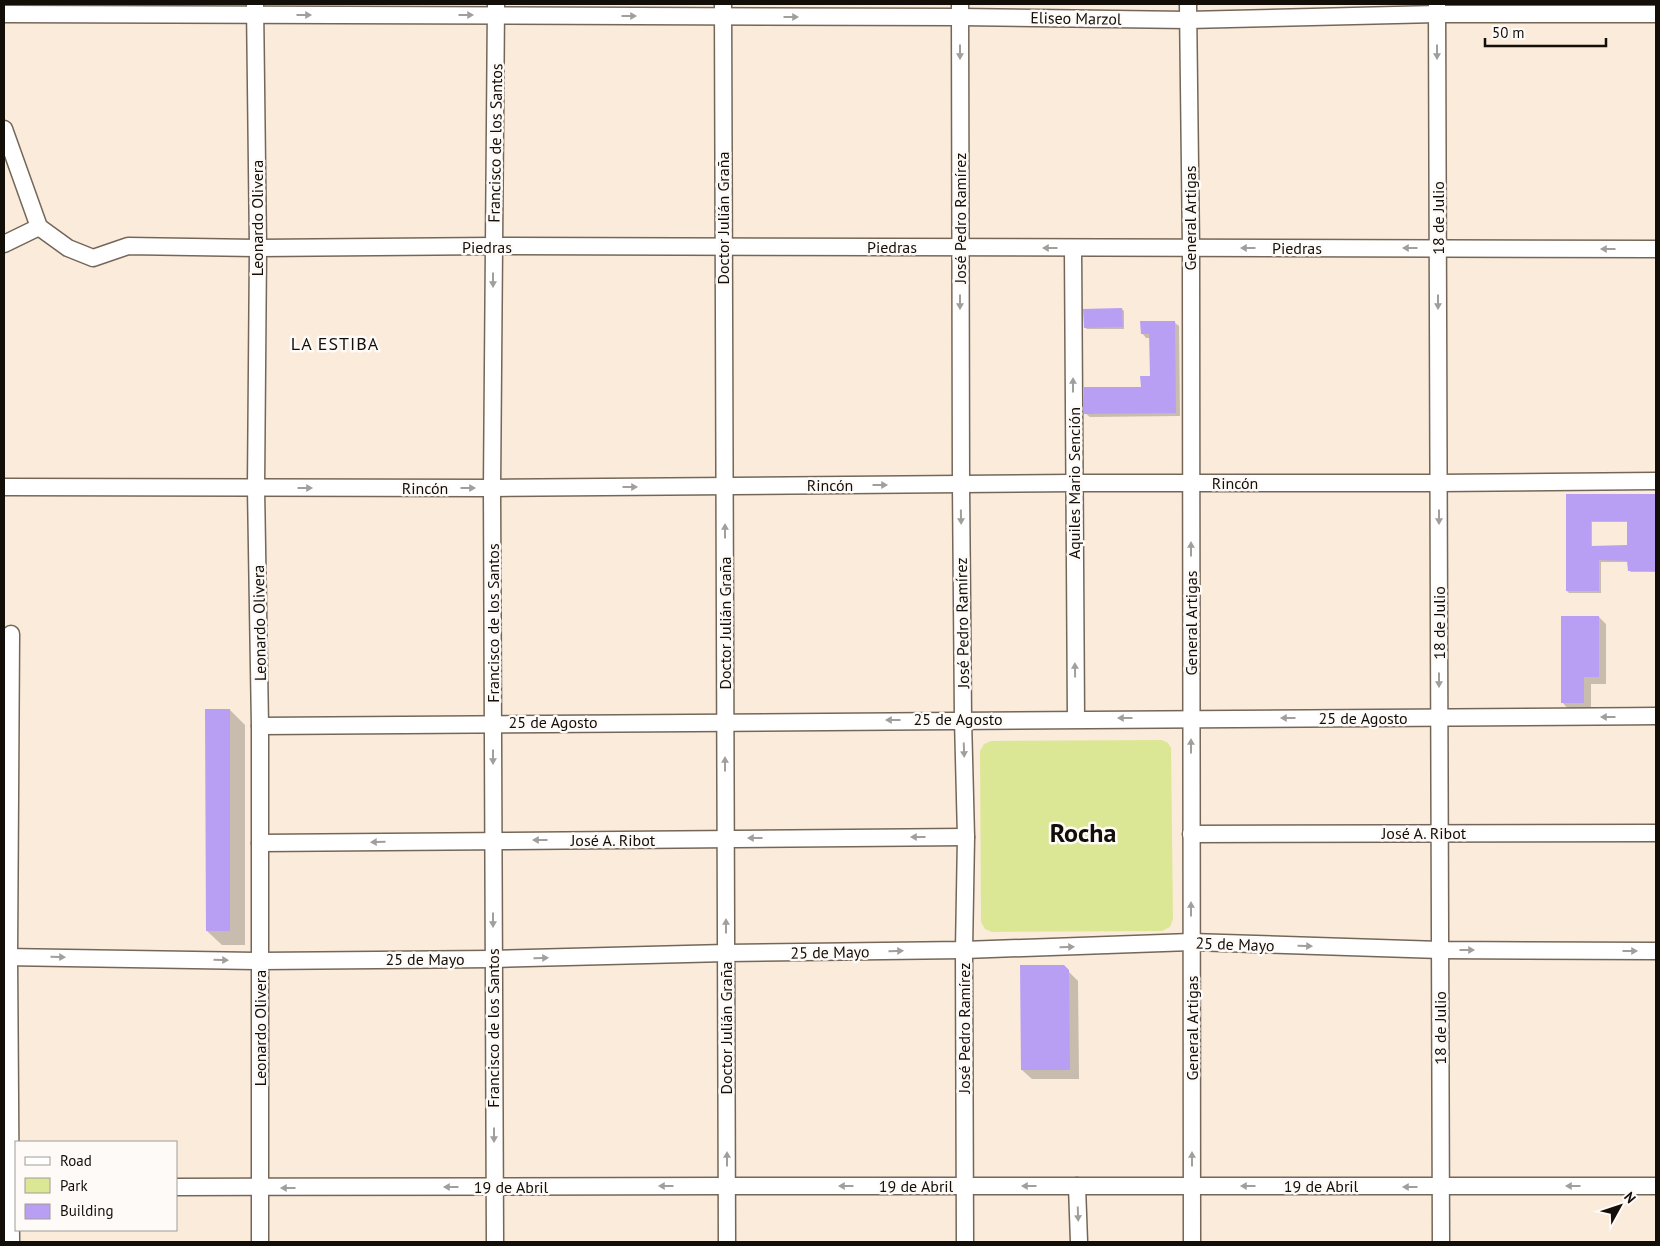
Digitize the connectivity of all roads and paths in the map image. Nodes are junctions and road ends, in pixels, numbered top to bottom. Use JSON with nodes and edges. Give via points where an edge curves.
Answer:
{"nodes":[{"id":1,"x":1188,"y":4,"type":"edge"},
{"id":2,"x":496,"y":9,"type":"edge"},
{"id":3,"x":1437,"y":9,"type":"edge"},
{"id":4,"x":255,"y":10,"type":"edge"},
{"id":5,"x":723,"y":10,"type":"edge"},
{"id":6,"x":960,"y":10,"type":"edge"},
{"id":7,"x":4,"y":14,"type":"edge"},
{"id":8,"x":1656,"y":14,"type":"edge"},
{"id":9,"x":1188,"y":20,"type":"junction"},
{"id":10,"x":4,"y":129,"type":"edge"},
{"id":11,"x":39,"y":227,"type":"junction"},
{"id":12,"x":4,"y":244,"type":"edge"},
{"id":13,"x":494,"y":246,"type":"junction"},
{"id":14,"x":960,"y":247,"type":"junction"},
{"id":15,"x":258,"y":248,"type":"junction"},
{"id":16,"x":723,"y":248,"type":"junction"},
{"id":17,"x":1073,"y":248,"type":"junction"},
{"id":18,"x":1191,"y":248,"type":"junction"},
{"id":19,"x":1438,"y":248,"type":"junction"},
{"id":20,"x":1656,"y":249,"type":"edge"},
{"id":21,"x":1656,"y":481,"type":"edge"},
{"id":22,"x":1074,"y":483,"type":"junction"},
{"id":23,"x":1438,"y":483,"type":"junction"},
{"id":24,"x":961,"y":484,"type":"junction"},
{"id":25,"x":1191,"y":484,"type":"junction"},
{"id":26,"x":724,"y":486,"type":"junction"},
{"id":27,"x":4,"y":487,"type":"edge"},
{"id":28,"x":256,"y":488,"type":"junction"},
{"id":29,"x":492,"y":488,"type":"junction"},
{"id":30,"x":11,"y":634,"type":"dead end"},
{"id":31,"x":1656,"y":716,"type":"edge"},
{"id":32,"x":1076,"y":718,"type":"junction"},
{"id":33,"x":1190,"y":718,"type":"junction"},
{"id":34,"x":1439,"y":718,"type":"junction"},
{"id":35,"x":963,"y":719,"type":"junction"},
{"id":36,"x":725,"y":721,"type":"junction"},
{"id":37,"x":493,"y":723,"type":"junction"},
{"id":38,"x":260,"y":726,"type":"junction"},
{"id":39,"x":1440,"y":833,"type":"junction"},
{"id":40,"x":1656,"y":833,"type":"edge"},
{"id":41,"x":1191,"y":834,"type":"junction"},
{"id":42,"x":966,"y":837,"type":"junction"},
{"id":43,"x":725,"y":839,"type":"junction"},
{"id":44,"x":494,"y":841,"type":"junction"},
{"id":45,"x":260,"y":843,"type":"junction"},
{"id":46,"x":1191,"y":942,"type":"junction"},
{"id":47,"x":964,"y":950,"type":"junction"},
{"id":48,"x":1440,"y":950,"type":"junction"},
{"id":49,"x":1656,"y":951,"type":"edge"},
{"id":50,"x":726,"y":953,"type":"junction"},
{"id":51,"x":7,"y":956,"type":"edge"},
{"id":52,"x":493,"y":959,"type":"junction"},
{"id":53,"x":260,"y":961,"type":"junction"},
{"id":54,"x":727,"y":1186,"type":"junction"},
{"id":55,"x":965,"y":1186,"type":"junction"},
{"id":56,"x":1077,"y":1186,"type":"junction"},
{"id":57,"x":1192,"y":1186,"type":"junction"},
{"id":58,"x":1656,"y":1186,"type":"edge"},
{"id":59,"x":14,"y":1187,"type":"edge"},
{"id":60,"x":178,"y":1187,"type":"edge"},
{"id":61,"x":494,"y":1187,"type":"junction"},
{"id":62,"x":1440,"y":1187,"type":"junction"},
{"id":63,"x":260,"y":1188,"type":"junction"},
{"id":64,"x":11,"y":1242,"type":"edge"},
{"id":65,"x":260,"y":1242,"type":"edge"},
{"id":66,"x":495,"y":1242,"type":"edge"},
{"id":67,"x":727,"y":1242,"type":"edge"},
{"id":68,"x":965,"y":1242,"type":"edge"},
{"id":69,"x":1079,"y":1242,"type":"edge"},
{"id":70,"x":1192,"y":1242,"type":"edge"},
{"id":71,"x":1441,"y":1242,"type":"edge"}],
"edges":[{"from":1,"to":9,"type":"street","name":"General Artigas"},
{"from":4,"to":2,"type":"street","name":"Eliseo Marzol","one_way":true},
{"from":2,"to":5,"type":"street","name":"Eliseo Marzol","one_way":true},
{"from":2,"to":13,"type":"street","name":"Francisco de los Santos"},
{"from":3,"to":8,"type":"street","name":"Eliseo Marzol"},
{"from":3,"to":9,"type":"street","name":"Eliseo Marzol"},
{"from":3,"to":19,"type":"street","name":"18 de Julio","one_way":true},
{"from":4,"to":7,"type":"street","name":"Eliseo Marzol"},
{"from":4,"to":15,"type":"street","name":"Leonardo Olivera"},
{"from":5,"to":6,"type":"street","name":"Eliseo Marzol","one_way":true},
{"from":5,"to":16,"type":"street","name":"Doctor Julián Graña"},
{"from":6,"to":9,"type":"street","name":"Eliseo Marzol"},
{"from":6,"to":14,"type":"street","name":"José Pedro Ramírez","one_way":true},
{"from":9,"to":18,"type":"street","name":"General Artigas"},
{"from":10,"to":11,"type":"street"},
{"from":11,"to":12,"type":"street"},
{"from":11,"to":15,"type":"street","name":"Piedras","via":[[68,248],[93,258],[128,246]]},
{"from":13,"to":15,"type":"street","name":"Piedras"},
{"from":13,"to":16,"type":"street","name":"Piedras"},
{"from":13,"to":29,"type":"street","name":"Francisco de los Santos","one_way":true},
{"from":14,"to":16,"type":"street","name":"Piedras"},
{"from":17,"to":14,"type":"street","name":"Piedras","one_way":true},
{"from":14,"to":24,"type":"street","name":"José Pedro Ramírez","one_way":true},
{"from":15,"to":28,"type":"street","name":"Leonardo Olivera"},
{"from":16,"to":26,"type":"street","name":"Doctor Julián Graña"},
{"from":17,"to":18,"type":"street","name":"Piedras"},
{"from":22,"to":17,"type":"street","name":"Aquiles Mario Sención","one_way":true},
{"from":19,"to":18,"type":"street","name":"Piedras","one_way":true},
{"from":18,"to":25,"type":"street","name":"General Artigas"},
{"from":20,"to":19,"type":"street","name":"Piedras","one_way":true},
{"from":19,"to":23,"type":"street","name":"18 de Julio","one_way":true},
{"from":21,"to":23,"type":"street","name":"Rincón"},
{"from":22,"to":24,"type":"street","name":"Rincón"},
{"from":22,"to":25,"type":"street","name":"Rincón"},
{"from":32,"to":22,"type":"street","name":"Aquiles Mario Sención","one_way":true},
{"from":23,"to":25,"type":"street","name":"Rincón"},
{"from":23,"to":34,"type":"street","name":"18 de Julio","one_way":true},
{"from":26,"to":24,"type":"street","name":"Rincón","one_way":true},
{"from":24,"to":35,"type":"street","name":"José Pedro Ramírez","one_way":true},
{"from":33,"to":25,"type":"street","name":"General Artigas","one_way":true},
{"from":29,"to":26,"type":"street","name":"Rincón","one_way":true},
{"from":36,"to":26,"type":"street","name":"Doctor Julián Graña","one_way":true},
{"from":27,"to":28,"type":"street","name":"Rincón"},
{"from":28,"to":29,"type":"street","name":"Rincón","one_way":true},
{"from":28,"to":38,"type":"street","name":"Leonardo Olivera"},
{"from":29,"to":37,"type":"street","name":"Francisco de los Santos"},
{"from":30,"to":51,"type":"street"},
{"from":31,"to":34,"type":"street","name":"25 de Agosto","one_way":true},
{"from":33,"to":32,"type":"street","name":"25 de Agosto","one_way":true},
{"from":32,"to":35,"type":"street","name":"25 de Agosto"},
{"from":34,"to":33,"type":"street","name":"25 de Agosto","one_way":true},
{"from":41,"to":33,"type":"street","name":"General Artigas","one_way":true},
{"from":34,"to":39,"type":"street","name":"18 de Julio"},
{"from":35,"to":36,"type":"street","name":"25 de Agosto","one_way":true},
{"from":35,"to":42,"type":"street","name":"José Pedro Ramírez","one_way":true},
{"from":36,"to":37,"type":"street","name":"25 de Agosto"},
{"from":43,"to":36,"type":"street","name":"Doctor Julián Graña","one_way":true},
{"from":37,"to":38,"type":"street","name":"25 de Agosto"},
{"from":37,"to":44,"type":"street","name":"Francisco de los Santos","one_way":true},
{"from":38,"to":45,"type":"street","name":"Leonardo Olivera"},
{"from":39,"to":40,"type":"street","name":"José A. Ribot"},
{"from":39,"to":41,"type":"street","name":"José A. Ribot"},
{"from":39,"to":48,"type":"street","name":"18 de Julio"},
{"from":46,"to":41,"type":"street","name":"General Artigas","one_way":true},
{"from":42,"to":43,"type":"street","name":"José A. Ribot","one_way":true},
{"from":42,"to":47,"type":"street","name":"José Pedro Ramírez"},
{"from":43,"to":44,"type":"street","name":"José A. Ribot","one_way":true},
{"from":50,"to":43,"type":"street","name":"Doctor Julián Graña","one_way":true},
{"from":44,"to":45,"type":"street","name":"José A. Ribot","one_way":true},
{"from":44,"to":52,"type":"street","name":"Francisco de los Santos","one_way":true},
{"from":45,"to":53,"type":"street","name":"Leonardo Olivera"},
{"from":47,"to":46,"type":"street","name":"25 de Mayo","one_way":true},
{"from":46,"to":48,"type":"street","name":"25 de Mayo","one_way":true},
{"from":57,"to":46,"type":"street","name":"General Artigas","one_way":true},
{"from":50,"to":47,"type":"street","name":"25 de Mayo","one_way":true},
{"from":47,"to":55,"type":"street","name":"José Pedro Ramírez"},
{"from":48,"to":49,"type":"street","name":"25 de Mayo","one_way":true},
{"from":48,"to":62,"type":"street","name":"18 de Julio"},
{"from":52,"to":50,"type":"street","name":"25 de Mayo","one_way":true},
{"from":54,"to":50,"type":"street","name":"Doctor Julián Graña","one_way":true},
{"from":51,"to":53,"type":"street","name":"25 de Mayo","one_way":true},
{"from":51,"to":59,"type":"street"},
{"from":52,"to":53,"type":"street","name":"25 de Mayo"},
{"from":52,"to":61,"type":"street","name":"Francisco de los Santos","one_way":true},
{"from":53,"to":63,"type":"street","name":"Leonardo Olivera"},
{"from":55,"to":54,"type":"street","name":"19 de Abril","one_way":true},
{"from":54,"to":61,"type":"street","name":"19 de Abril","one_way":true},
{"from":54,"to":67,"type":"street","name":"Doctor Julián Graña"},
{"from":56,"to":55,"type":"street","name":"19 de Abril","one_way":true},
{"from":55,"to":68,"type":"street","name":"José Pedro Ramírez"},
{"from":56,"to":57,"type":"street","name":"19 de Abril"},
{"from":56,"to":69,"type":"street","one_way":true},
{"from":62,"to":57,"type":"street","name":"19 de Abril","one_way":true},
{"from":57,"to":70,"type":"street","name":"General Artigas"},
{"from":58,"to":62,"type":"street","name":"19 de Abril","one_way":true},
{"from":59,"to":64,"type":"street"},
{"from":60,"to":63,"type":"street","name":"19 de Abril"},
{"from":61,"to":63,"type":"street","name":"19 de Abril","one_way":true},
{"from":61,"to":66,"type":"street","name":"Francisco de los Santos"},
{"from":62,"to":71,"type":"street","name":"18 de Julio"},
{"from":63,"to":65,"type":"street","name":"Leonardo Olivera"}]}
